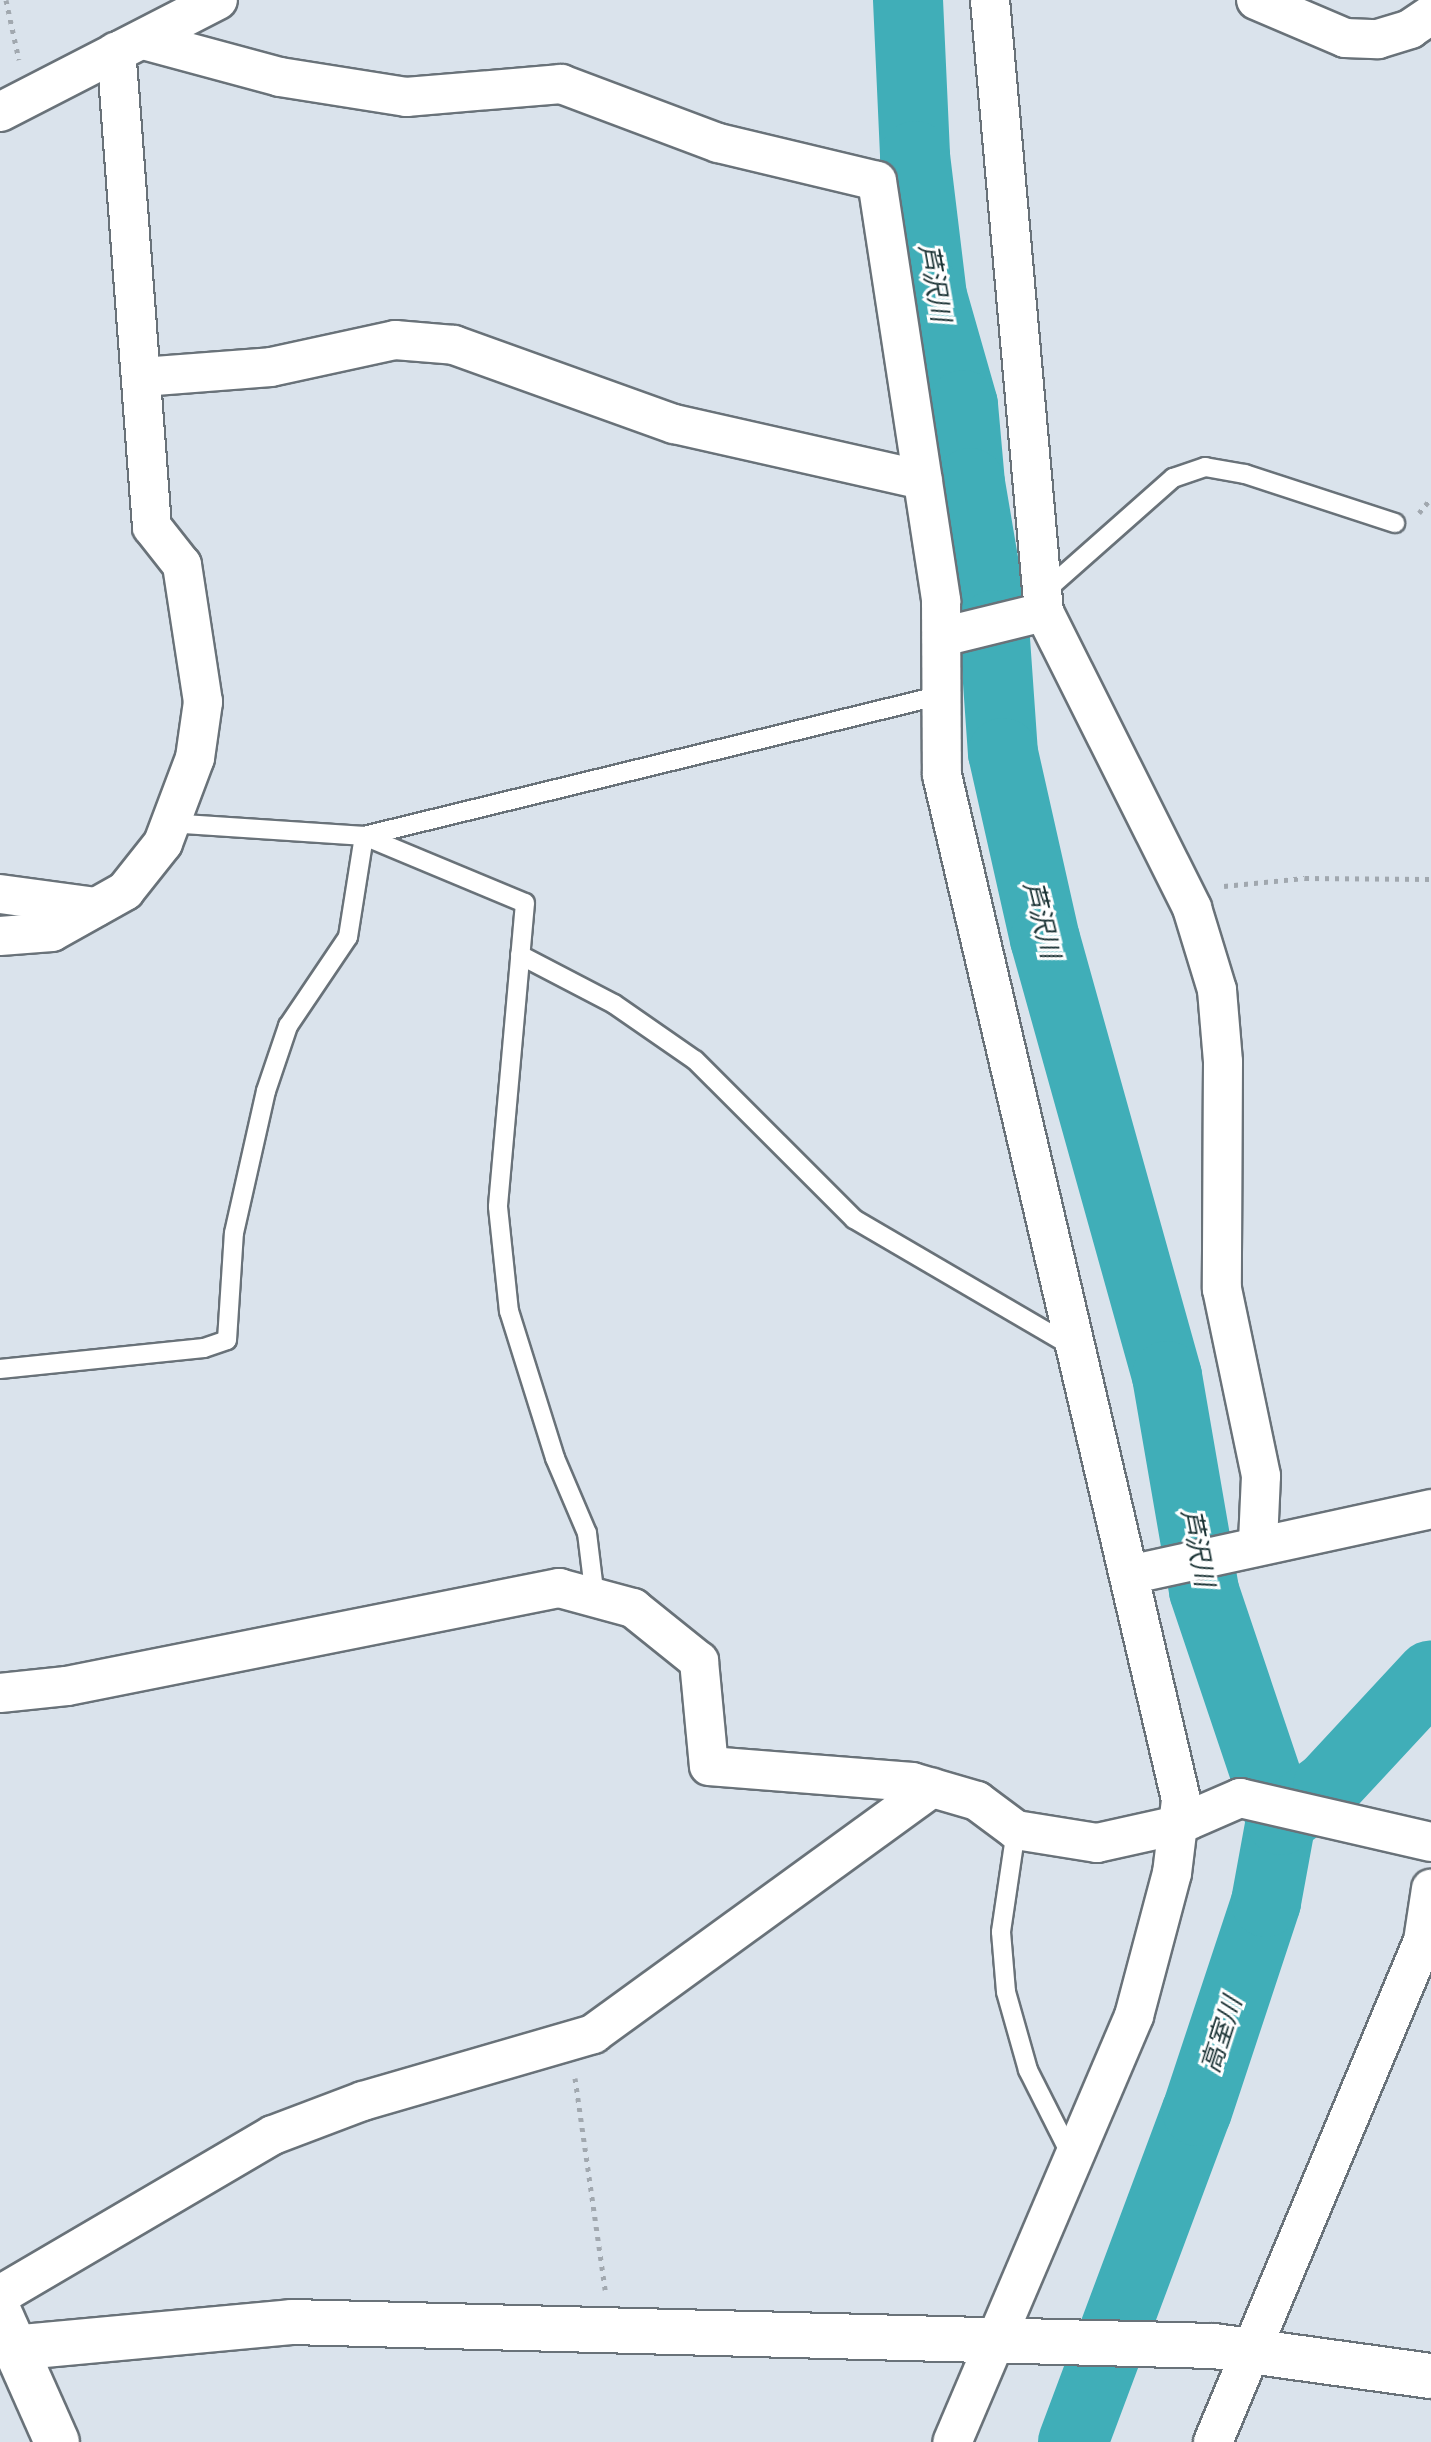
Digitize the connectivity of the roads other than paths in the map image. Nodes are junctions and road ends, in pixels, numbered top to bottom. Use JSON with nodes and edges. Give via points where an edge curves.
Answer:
{"nodes":[{"id":1,"x":218,"y":0,"type":"edge"},
{"id":2,"x":990,"y":0,"type":"edge"},
{"id":3,"x":1256,"y":0,"type":"edge"},
{"id":4,"x":1431,"y":15,"type":"edge"},
{"id":5,"x":129,"y":46,"type":"junction"},
{"id":6,"x":13,"y":104,"type":"edge"},
{"id":7,"x":142,"y":377,"type":"junction"},
{"id":8,"x":923,"y":480,"type":"junction"},
{"id":9,"x":1395,"y":523,"type":"dead end"},
{"id":10,"x":1037,"y":608,"type":"junction"},
{"id":11,"x":952,"y":634,"type":"junction"},
{"id":12,"x":942,"y":695,"type":"junction"},
{"id":13,"x":170,"y":823,"type":"junction"},
{"id":14,"x":364,"y":836,"type":"junction"},
{"id":15,"x":0,"y":894,"type":"edge"},
{"id":16,"x":96,"y":907,"type":"junction"},
{"id":17,"x":0,"y":936,"type":"edge"},
{"id":18,"x":520,"y":955,"type":"junction"},
{"id":19,"x":1076,"y":1348,"type":"junction"},
{"id":20,"x":0,"y":1369,"type":"edge"},
{"id":21,"x":1431,"y":1509,"type":"edge"},
{"id":22,"x":1247,"y":1546,"type":"junction"},
{"id":23,"x":1140,"y":1571,"type":"junction"},
{"id":24,"x":595,"y":1598,"type":"junction"},
{"id":25,"x":0,"y":1693,"type":"edge"},
{"id":26,"x":932,"y":1788,"type":"junction"},
{"id":27,"x":1178,"y":1825,"type":"junction"},
{"id":28,"x":1016,"y":1830,"type":"junction"},
{"id":29,"x":1414,"y":1837,"type":"edge"},
{"id":30,"x":1431,"y":1889,"type":"edge"},
{"id":31,"x":1073,"y":2159,"type":"junction"},
{"id":32,"x":0,"y":2295,"type":"edge"},
{"id":33,"x":4,"y":2337,"type":"edge"},
{"id":34,"x":1004,"y":2343,"type":"junction"},
{"id":35,"x":1231,"y":2349,"type":"junction"},
{"id":36,"x":1431,"y":2376,"type":"edge"},
{"id":37,"x":57,"y":2442,"type":"edge"},
{"id":38,"x":952,"y":2442,"type":"edge"},
{"id":39,"x":1213,"y":2442,"type":"edge"}],
"edges":[{"from":1,"to":5,"type":"street"},
{"from":2,"to":10,"type":"street"},
{"from":3,"to":4,"type":"street","via":[[1345,38],[1378,39],[1410,29]]},
{"from":5,"to":6,"type":"street"},
{"from":5,"to":7,"type":"street"},
{"from":5,"to":8,"type":"street","via":[[406,97],[561,84],[718,143],[877,181]]},
{"from":7,"to":8,"type":"street","via":[[271,367],[395,340],[454,345],[674,424]]},
{"from":7,"to":13,"type":"street","via":[[152,527],[182,565],[203,702],[195,758]]},
{"from":8,"to":11,"type":"street"},
{"from":9,"to":10,"type":"lane","via":[[1245,474],[1205,467],[1173,478]]},
{"from":10,"to":11,"type":"street"},
{"from":10,"to":22,"type":"street","via":[[1184,890],[1217,990],[1223,1062],[1222,1289],[1261,1476]]},
{"from":11,"to":12,"type":"street"},
{"from":12,"to":14,"type":"lane"},
{"from":12,"to":19,"type":"street","via":[[942,775]]},
{"from":13,"to":14,"type":"lane"},
{"from":13,"to":16,"type":"street","via":[[163,843],[125,891]]},
{"from":14,"to":18,"type":"lane","via":[[525,903]]},
{"from":14,"to":20,"type":"lane","via":[[348,937],[288,1026],[266,1091],[234,1233],[227,1340],[204,1348]]},
{"from":15,"to":16,"type":"street"},
{"from":16,"to":17,"type":"street","via":[[52,932]]},
{"from":18,"to":19,"type":"lane","via":[[614,1004],[695,1060],[854,1219]]},
{"from":18,"to":24,"type":"lane","via":[[498,1207],[509,1311],[555,1458],[587,1533]]},
{"from":19,"to":23,"type":"street"},
{"from":21,"to":22,"type":"street"},
{"from":22,"to":23,"type":"street"},
{"from":23,"to":27,"type":"street","via":[[1181,1800]]},
{"from":24,"to":25,"type":"street","via":[[559,1588],[67,1686]]},
{"from":24,"to":26,"type":"street","via":[[633,1608],[699,1661],[709,1766]]},
{"from":26,"to":28,"type":"street","via":[[977,1801]]},
{"from":26,"to":32,"type":"street","via":[[593,2034],[363,2101],[273,2135]]},
{"from":27,"to":28,"type":"street","via":[[1097,1843]]},
{"from":27,"to":29,"type":"street","via":[[1240,1798]]},
{"from":27,"to":31,"type":"street","via":[[1172,1873],[1134,2016]]},
{"from":28,"to":31,"type":"lane","via":[[1001,1932],[1006,1992],[1028,2070]]},
{"from":30,"to":35,"type":"street","via":[[1423,1941]]},
{"from":31,"to":34,"type":"street"},
{"from":33,"to":34,"type":"street","via":[[291,2322]]},
{"from":33,"to":37,"type":"street"},
{"from":34,"to":35,"type":"street"},
{"from":34,"to":38,"type":"street"},
{"from":35,"to":36,"type":"street"},
{"from":35,"to":39,"type":"street"}]}
